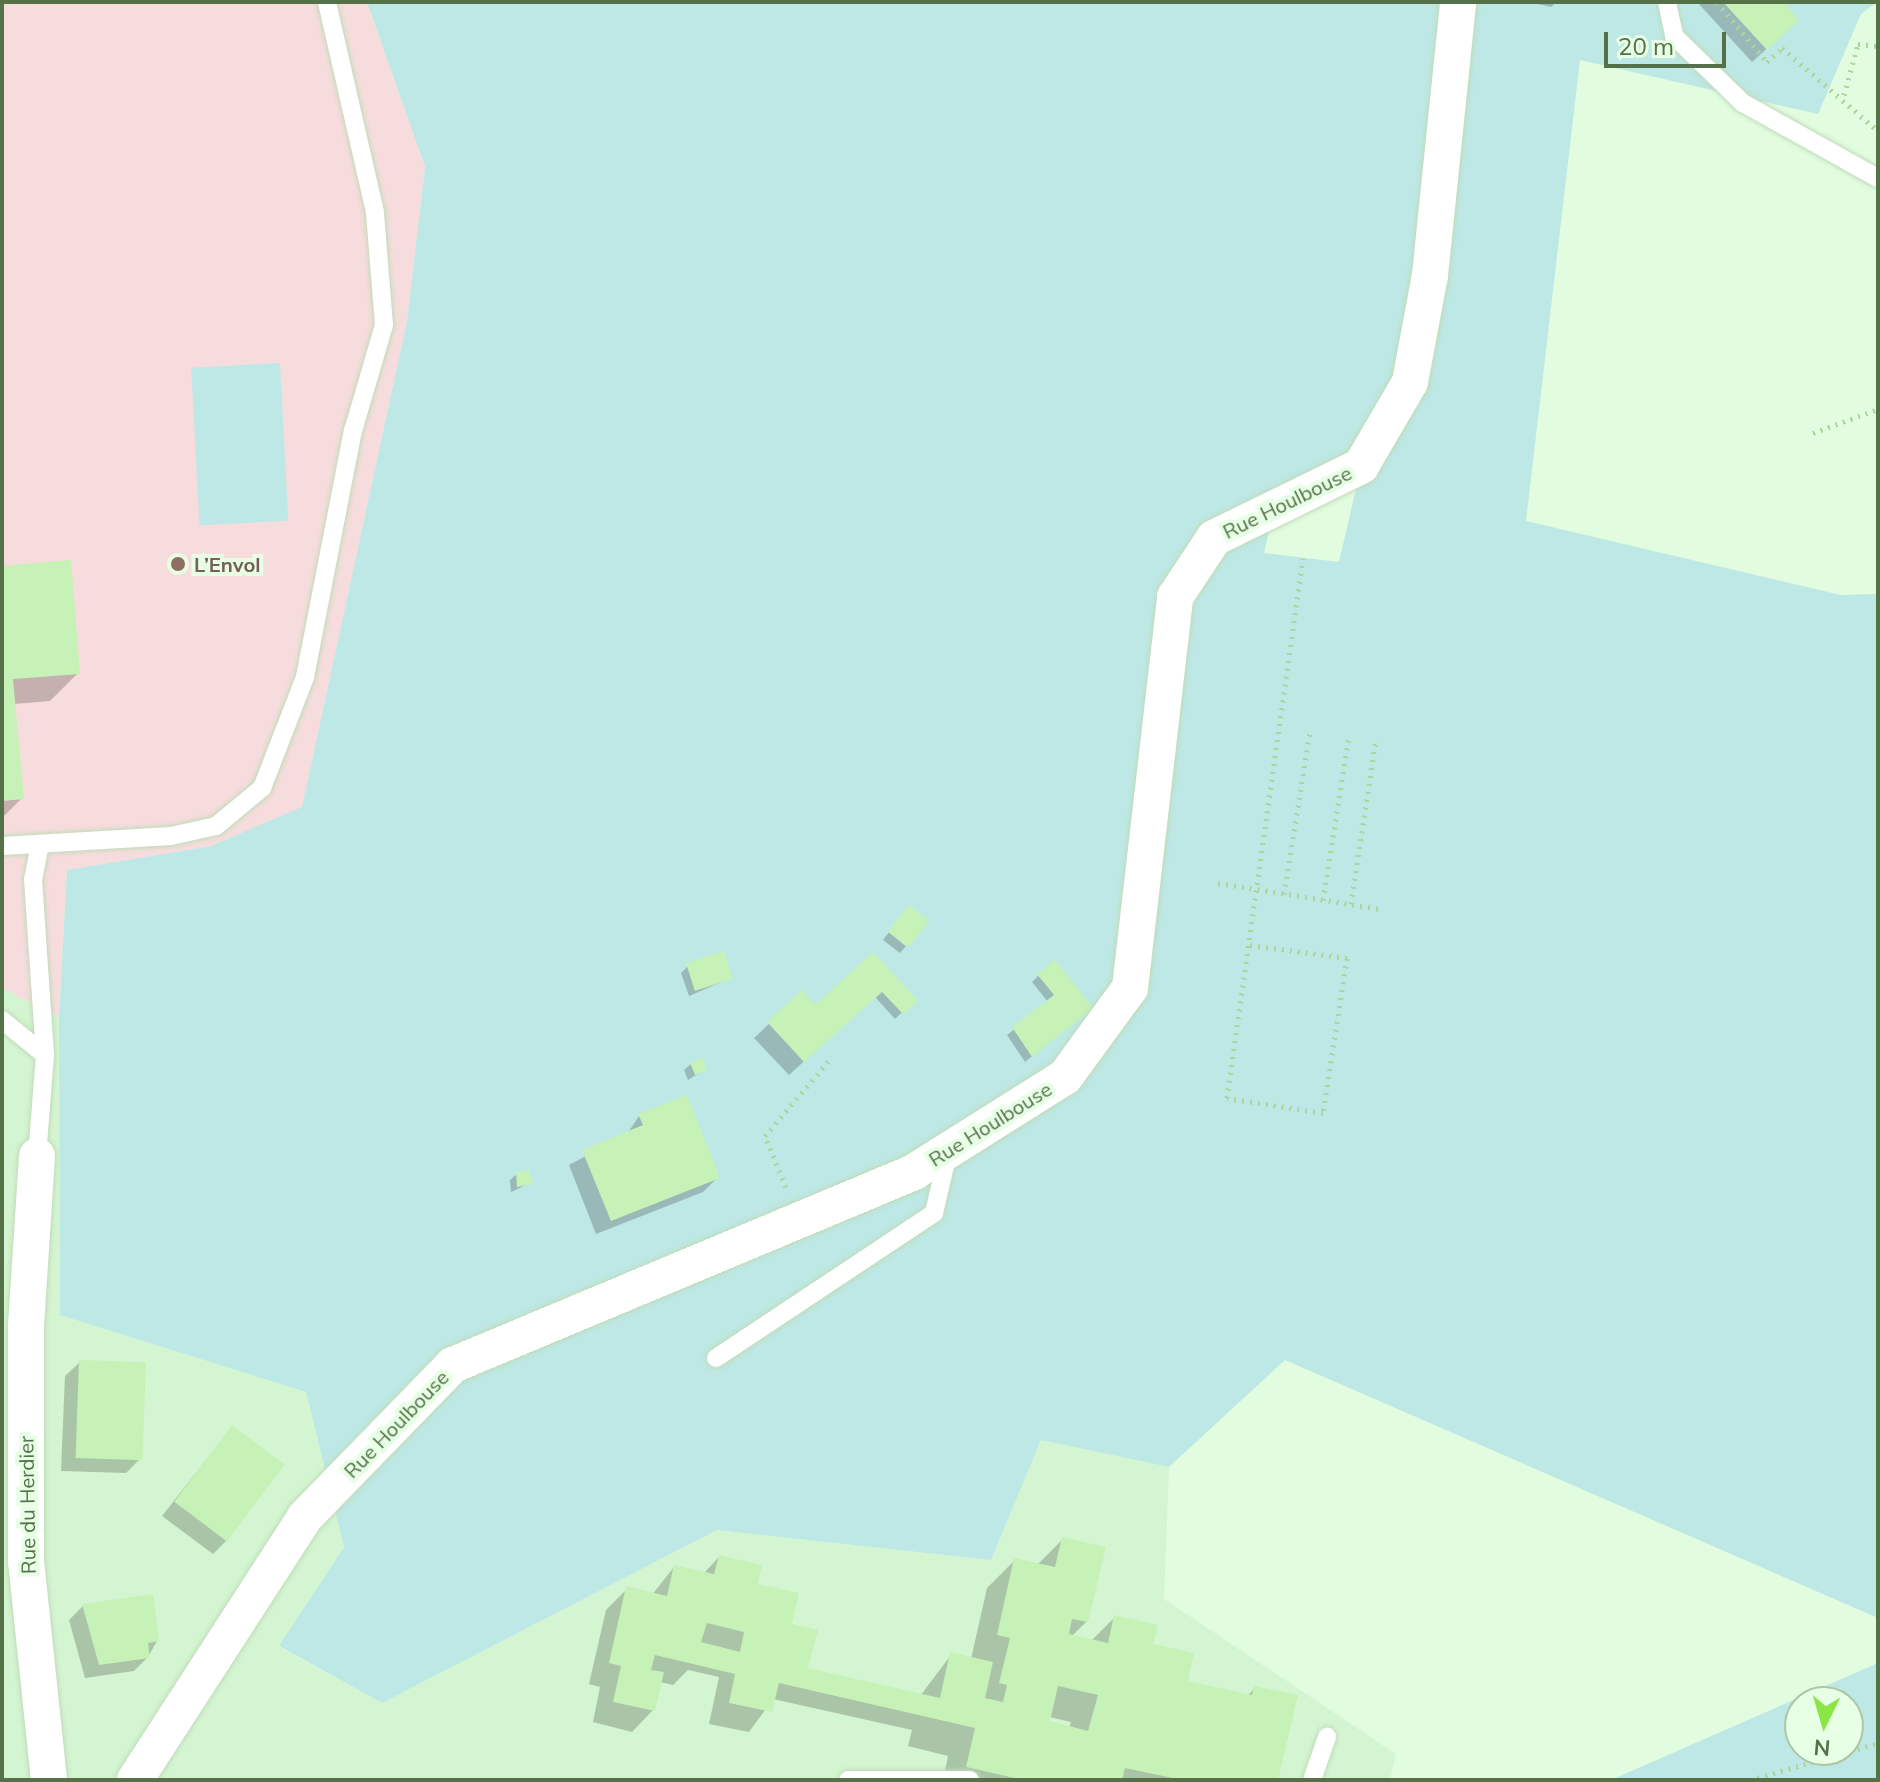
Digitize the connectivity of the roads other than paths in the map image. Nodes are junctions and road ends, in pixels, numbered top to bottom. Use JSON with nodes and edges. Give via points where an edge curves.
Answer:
{"nodes":[{"id":1,"x":327,"y":2,"type":"edge"},
{"id":2,"x":1458,"y":2,"type":"edge"},
{"id":3,"x":1667,"y":2,"type":"edge"},
{"id":4,"x":1878,"y":178,"type":"edge"},
{"id":5,"x":40,"y":844,"type":"junction"},
{"id":6,"x":2,"y":846,"type":"edge"},
{"id":7,"x":2,"y":1020,"type":"edge"},
{"id":8,"x":45,"y":1055,"type":"junction"},
{"id":9,"x":949,"y":1150,"type":"junction"},
{"id":10,"x":37,"y":1156,"type":"joint"},
{"id":11,"x":17,"y":1227,"type":"edge"},
{"id":12,"x":716,"y":1358,"type":"dead end"},
{"id":13,"x":1327,"y":1737,"type":"dead end"},
{"id":14,"x":49,"y":1780,"type":"edge"},
{"id":15,"x":135,"y":1780,"type":"edge"},
{"id":16,"x":848,"y":1780,"type":"edge"},
{"id":17,"x":970,"y":1780,"type":"edge"},
{"id":18,"x":1312,"y":1780,"type":"edge"}],
"edges":[{"from":1,"to":5,"type":"lane","via":[[375,212],[384,325],[353,431],[305,677],[262,788],[216,826]]},
{"from":2,"to":9,"type":"street","name":"Rue Houlbouse","via":[[1430,275],[1410,382],[1361,466],[1214,538],[1175,597],[1130,988],[1065,1077]]},
{"from":3,"to":4,"type":"lane","via":[[1674,36],[1743,103]]},
{"from":5,"to":6,"type":"lane"},
{"from":5,"to":8,"type":"lane","via":[[33,879]]},
{"from":7,"to":8,"type":"lane"},
{"from":8,"to":10,"type":"lane"},
{"from":9,"to":12,"type":"lane","via":[[934,1213]]},
{"from":9,"to":15,"type":"street","name":"Rue Houlbouse","via":[[453,1365],[305,1517]]},
{"from":10,"to":11,"type":"street","name":"Rue du Herdier"},
{"from":11,"to":14,"type":"street","name":"Rue du Herdier","via":[[26,1561]]},
{"from":13,"to":18,"type":"lane"},
{"from":16,"to":17,"type":"lane"}]}
